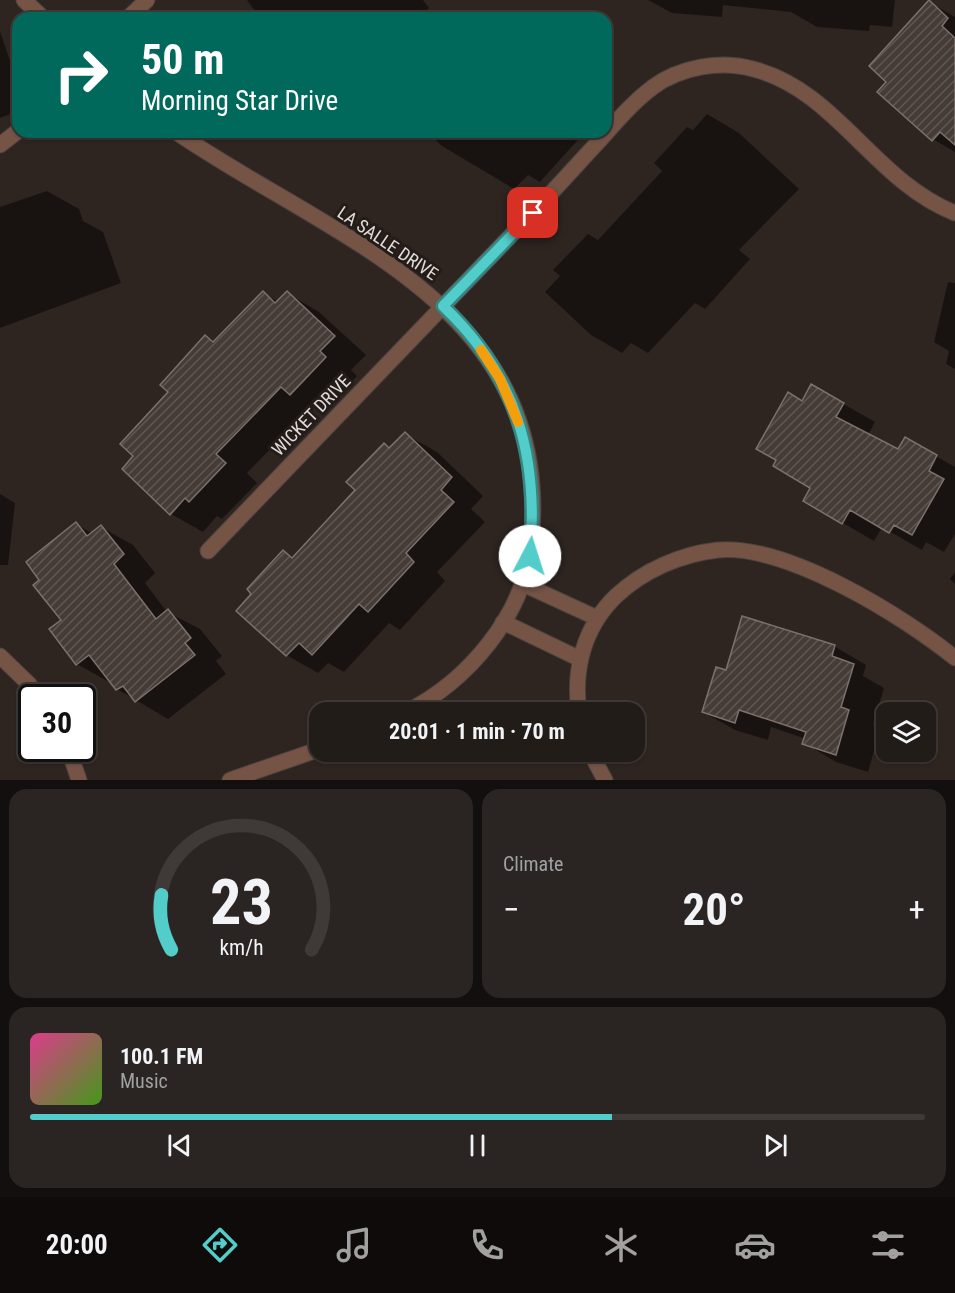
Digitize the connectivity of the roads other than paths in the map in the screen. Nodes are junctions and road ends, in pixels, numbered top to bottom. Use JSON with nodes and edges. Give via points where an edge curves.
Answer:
{"nodes":[{"id":1,"x":24,"y":0,"type":"edge"},
{"id":2,"x":147,"y":0,"type":"edge"},
{"id":3,"x":37,"y":12,"type":"edge"},
{"id":4,"x":134,"y":12,"type":"edge"},
{"id":5,"x":612,"y":126,"type":"edge"},
{"id":6,"x":12,"y":136,"type":"edge"},
{"id":7,"x":185,"y":138,"type":"edge"},
{"id":8,"x":601,"y":138,"type":"edge"},
{"id":9,"x":0,"y":145,"type":"edge"},
{"id":10,"x":955,"y":213,"type":"edge"},
{"id":11,"x":443,"y":306,"type":"junction"},
{"id":12,"x":208,"y":551,"type":"dead end"},
{"id":13,"x":523,"y":584,"type":"junction"},
{"id":14,"x":597,"y":618,"type":"junction"},
{"id":15,"x":503,"y":622,"type":"junction"},
{"id":16,"x":0,"y":656,"type":"edge"},
{"id":17,"x":955,"y":658,"type":"edge"},
{"id":18,"x":580,"y":659,"type":"junction"},
{"id":19,"x":28,"y":684,"type":"edge"},
{"id":20,"x":421,"y":702,"type":"edge"},
{"id":21,"x":578,"y":702,"type":"edge"},
{"id":22,"x":309,"y":753,"type":"edge"},
{"id":23,"x":73,"y":762,"type":"edge"},
{"id":24,"x":595,"y":762,"type":"edge"},
{"id":25,"x":79,"y":780,"type":"edge"},
{"id":26,"x":230,"y":780,"type":"edge"},
{"id":27,"x":605,"y":780,"type":"edge"}],
"edges":[{"from":1,"to":3,"type":"street"},
{"from":2,"to":4,"type":"street"},
{"from":5,"to":10,"type":"street","name":"WICKET DRIVE","via":[[653,87],[673,75],[726,65],[753,69],[797,86],[891,175]]},
{"from":6,"to":9,"type":"street"},
{"from":7,"to":11,"type":"street","name":"LA SALLE DRIVE","via":[[387,261]]},
{"from":8,"to":11,"type":"street","name":"WICKET DRIVE"},
{"from":11,"to":12,"type":"street","name":"WICKET DRIVE"},
{"from":11,"to":13,"type":"street","name":"LA SALLE DRIVE","via":[[463,325],[495,371],[514,408],[522,435],[533,492],[530,556]]},
{"from":13,"to":14,"type":"street"},
{"from":13,"to":15,"type":"street","name":"LA SALLE DRIVE"},
{"from":14,"to":17,"type":"street","via":[[621,591],[670,561],[720,550],[749,552],[857,593]]},
{"from":14,"to":18,"type":"street"},
{"from":15,"to":18,"type":"street"},
{"from":15,"to":20,"type":"street","name":"LA SALLE DRIVE","via":[[488,644],[450,682]]},
{"from":16,"to":19,"type":"street"},
{"from":18,"to":21,"type":"street"},
{"from":22,"to":26,"type":"street"},
{"from":23,"to":25,"type":"street"},
{"from":24,"to":27,"type":"street"}]}
